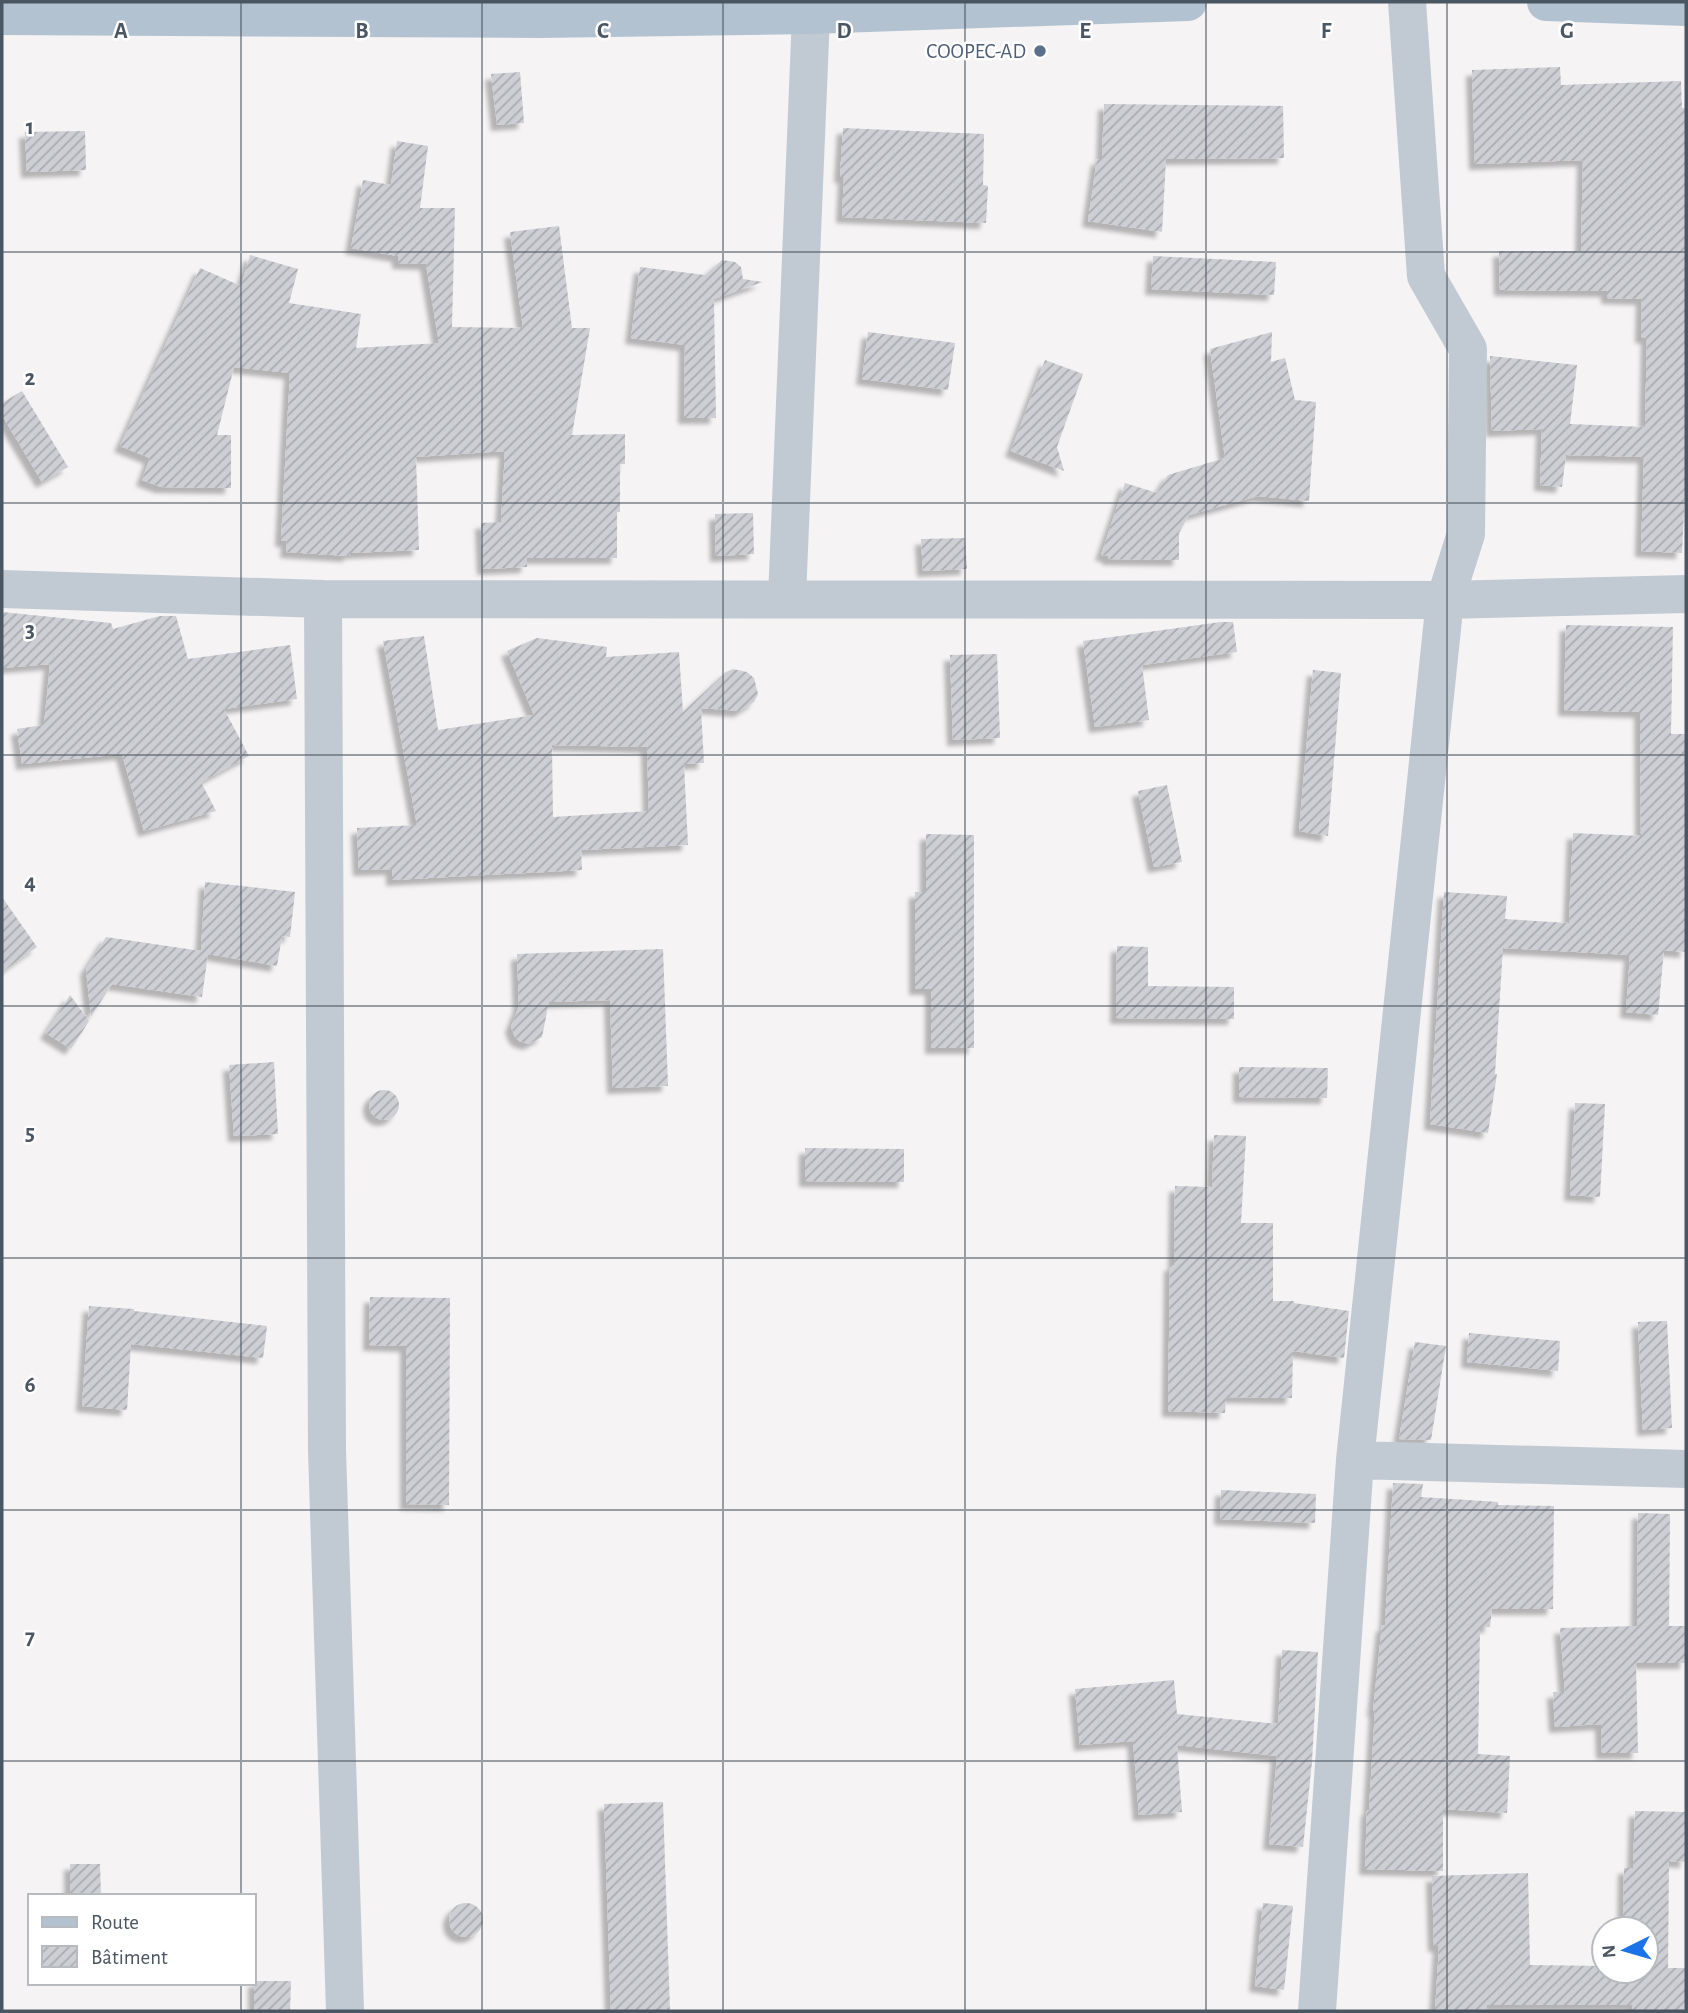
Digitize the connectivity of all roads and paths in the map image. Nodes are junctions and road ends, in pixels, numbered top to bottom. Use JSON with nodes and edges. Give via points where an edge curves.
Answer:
{"nodes":[{"id":1,"x":1188,"y":2,"type":"edge"},
{"id":2,"x":1407,"y":2,"type":"edge"},
{"id":3,"x":1546,"y":2,"type":"edge"},
{"id":4,"x":1686,"y":7,"type":"edge"},
{"id":5,"x":539,"y":10,"type":"edge"},
{"id":6,"x":811,"y":15,"type":"junction"},
{"id":7,"x":2,"y":16,"type":"edge"},
{"id":8,"x":2,"y":589,"type":"edge"},
{"id":9,"x":1686,"y":594,"type":"edge"},
{"id":10,"x":787,"y":598,"type":"junction"},
{"id":11,"x":323,"y":599,"type":"junction"},
{"id":12,"x":1445,"y":600,"type":"junction"},
{"id":13,"x":1355,"y":1460,"type":"junction"},
{"id":14,"x":1686,"y":1469,"type":"edge"},
{"id":15,"x":345,"y":2011,"type":"edge"},
{"id":16,"x":1317,"y":2011,"type":"edge"}],
"edges":[{"from":1,"to":6,"type":"main road"},
{"from":2,"to":12,"type":"street","via":[[1426,276],[1468,349],[1466,534]]},
{"from":3,"to":4,"type":"main road"},
{"from":5,"to":6,"type":"main road"},
{"from":5,"to":7,"type":"main road"},
{"from":6,"to":10,"type":"street"},
{"from":8,"to":11,"type":"street"},
{"from":9,"to":12,"type":"street"},
{"from":10,"to":11,"type":"street"},
{"from":10,"to":12,"type":"street"},
{"from":11,"to":15,"type":"street","via":[[327,1450]]},
{"from":12,"to":13,"type":"street"},
{"from":13,"to":14,"type":"street"},
{"from":13,"to":16,"type":"street"}]}
